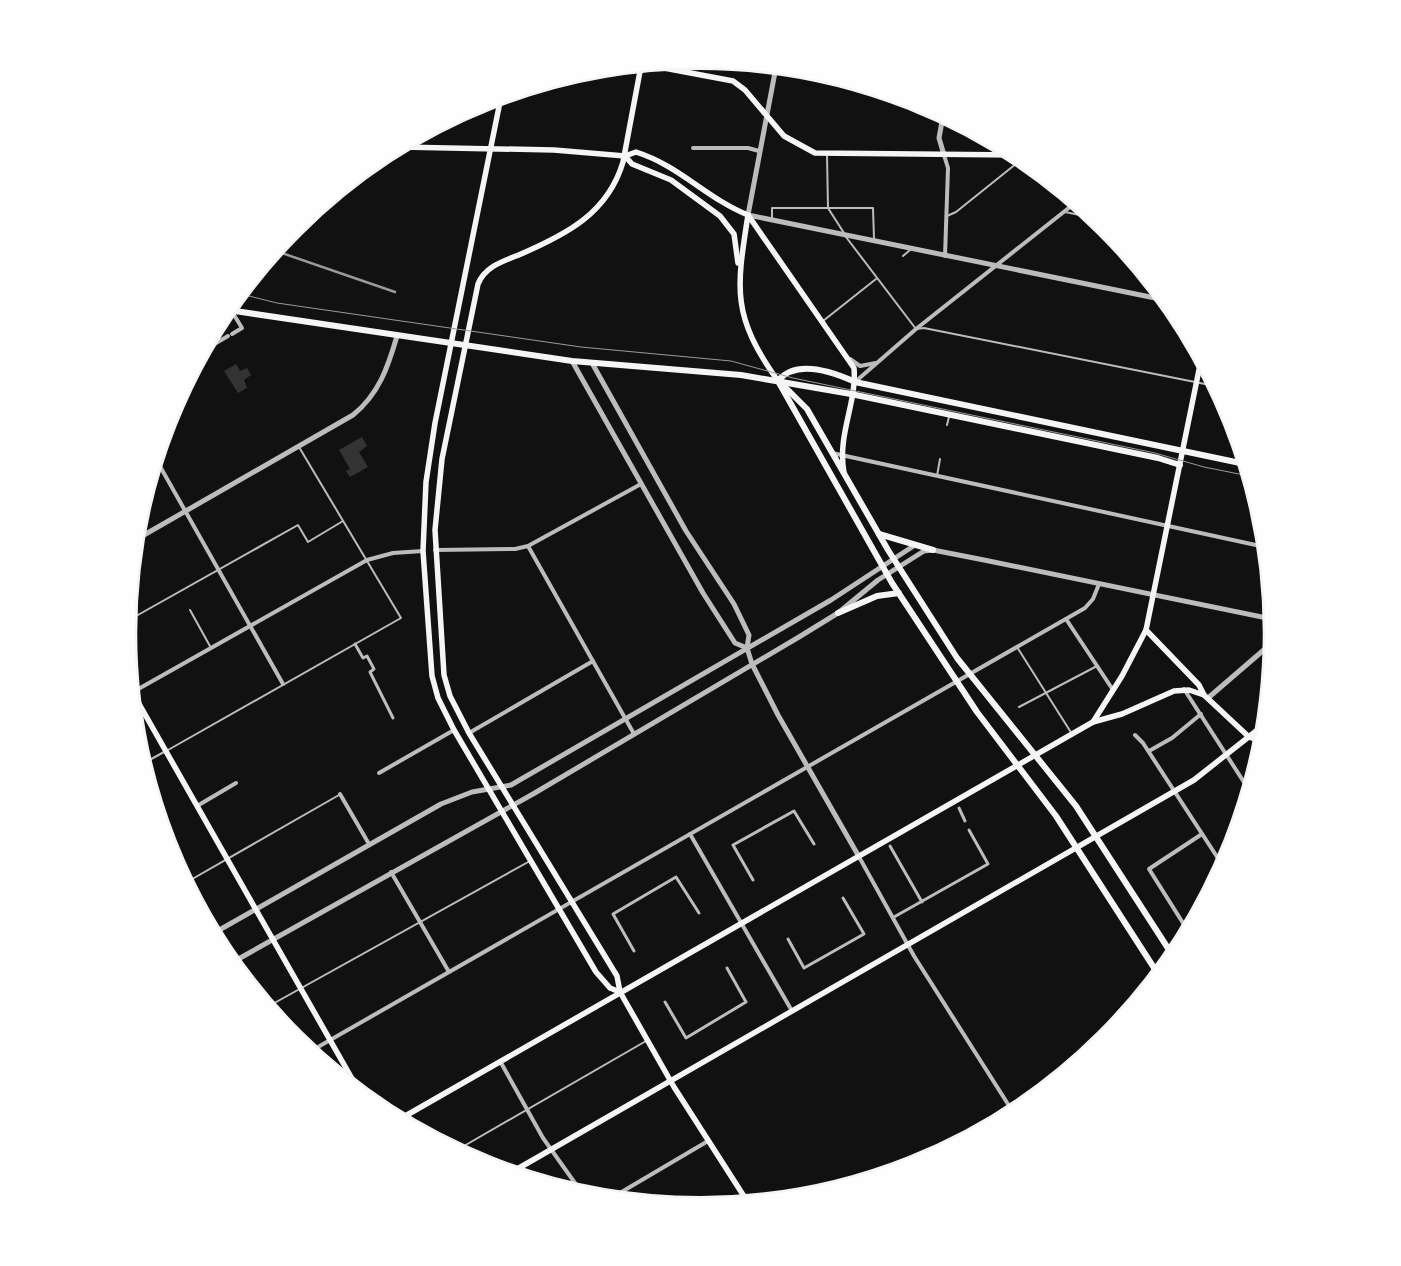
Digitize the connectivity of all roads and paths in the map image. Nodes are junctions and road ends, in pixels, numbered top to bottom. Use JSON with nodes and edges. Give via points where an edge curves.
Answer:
{"nodes":[{"id":1,"x":673,"y":70,"type":"edge"},
{"id":2,"x":640,"y":73,"type":"edge"},
{"id":3,"x":775,"y":74,"type":"edge"},
{"id":4,"x":500,"y":106,"type":"edge"},
{"id":5,"x":766,"y":116,"type":"junction"},
{"id":6,"x":942,"y":123,"type":"edge"},
{"id":7,"x":413,"y":147,"type":"edge"},
{"id":8,"x":490,"y":148,"type":"junction"},
{"id":9,"x":693,"y":148,"type":"dead end"},
{"id":10,"x":759,"y":151,"type":"junction"},
{"id":11,"x":827,"y":154,"type":"junction"},
{"id":12,"x":944,"y":154,"type":"junction"},
{"id":13,"x":1000,"y":155,"type":"edge"},
{"id":14,"x":625,"y":156,"type":"junction"},
{"id":15,"x":1015,"y":165,"type":"edge"},
{"id":16,"x":1070,"y":207,"type":"edge"},
{"id":17,"x":828,"y":208,"type":"junction"},
{"id":18,"x":1063,"y":212,"type":"junction"},
{"id":19,"x":748,"y":215,"type":"junction"},
{"id":20,"x":1079,"y":215,"type":"edge"},
{"id":21,"x":947,"y":216,"type":"junction"},
{"id":22,"x":772,"y":220,"type":"junction"},
{"id":23,"x":845,"y":235,"type":"junction"},
{"id":24,"x":874,"y":241,"type":"junction"},
{"id":25,"x":912,"y":249,"type":"junction"},
{"id":26,"x":903,"y":256,"type":"dead end"},
{"id":27,"x":945,"y":256,"type":"junction"},
{"id":28,"x":994,"y":266,"type":"junction"},
{"id":29,"x":740,"y":270,"type":"junction"},
{"id":30,"x":876,"y":278,"type":"junction"},
{"id":31,"x":1154,"y":298,"type":"edge"},
{"id":32,"x":237,"y":311,"type":"edge"},
{"id":33,"x":234,"y":316,"type":"edge"},
{"id":34,"x":823,"y":321,"type":"junction"},
{"id":35,"x":916,"y":329,"type":"junction"},
{"id":36,"x":397,"y":336,"type":"junction"},
{"id":37,"x":217,"y":342,"type":"edge"},
{"id":38,"x":451,"y":345,"type":"junction"},
{"id":39,"x":465,"y":347,"type":"junction"},
{"id":40,"x":850,"y":359,"type":"junction"},
{"id":41,"x":572,"y":361,"type":"junction"},
{"id":42,"x":878,"y":362,"type":"junction"},
{"id":43,"x":592,"y":363,"type":"junction"},
{"id":44,"x":1199,"y":369,"type":"edge"},
{"id":45,"x":778,"y":381,"type":"junction"},
{"id":46,"x":855,"y":382,"type":"junction"},
{"id":47,"x":1197,"y":382,"type":"junction"},
{"id":48,"x":1208,"y":384,"type":"edge"},
{"id":49,"x":851,"y":394,"type":"junction"},
{"id":50,"x":950,"y":415,"type":"junction"},
{"id":51,"x":947,"y":425,"type":"dead end"},
{"id":52,"x":300,"y":447,"type":"junction"},
{"id":53,"x":831,"y":452,"type":"junction"},
{"id":54,"x":1183,"y":452,"type":"junction"},
{"id":55,"x":842,"y":455,"type":"junction"},
{"id":56,"x":940,"y":459,"type":"dead end"},
{"id":57,"x":1238,"y":463,"type":"edge"},
{"id":58,"x":1180,"y":464,"type":"junction"},
{"id":59,"x":161,"y":469,"type":"edge"},
{"id":60,"x":937,"y":476,"type":"junction"},
{"id":61,"x":847,"y":482,"type":"junction"},
{"id":62,"x":641,"y":484,"type":"junction"},
{"id":63,"x":185,"y":512,"type":"junction"},
{"id":64,"x":343,"y":521,"type":"junction"},
{"id":65,"x":1169,"y":526,"type":"junction"},
{"id":66,"x":145,"y":534,"type":"edge"},
{"id":67,"x":878,"y":534,"type":"junction"},
{"id":68,"x":916,"y":544,"type":"junction"},
{"id":69,"x":1258,"y":545,"type":"edge"},
{"id":70,"x":528,"y":546,"type":"junction"},
{"id":71,"x":435,"y":550,"type":"junction"},
{"id":72,"x":933,"y":550,"type":"junction"},
{"id":73,"x":423,"y":551,"type":"junction"},
{"id":74,"x":893,"y":558,"type":"junction"},
{"id":75,"x":367,"y":560,"type":"junction"},
{"id":76,"x":882,"y":566,"type":"junction"},
{"id":77,"x":898,"y":567,"type":"junction"},
{"id":78,"x":218,"y":570,"type":"junction"},
{"id":79,"x":887,"y":574,"type":"junction"},
{"id":80,"x":1099,"y":584,"type":"junction"},
{"id":81,"x":899,"y":593,"type":"junction"},
{"id":82,"x":1155,"y":595,"type":"junction"},
{"id":83,"x":190,"y":610,"type":"dead end"},
{"id":84,"x":838,"y":613,"type":"junction"},
{"id":85,"x":136,"y":616,"type":"edge"},
{"id":86,"x":1265,"y":617,"type":"edge"},
{"id":87,"x":1066,"y":619,"type":"junction"},
{"id":88,"x":250,"y":626,"type":"junction"},
{"id":89,"x":1146,"y":630,"type":"junction"},
{"id":90,"x":355,"y":644,"type":"junction"},
{"id":91,"x":1017,"y":647,"type":"junction"},
{"id":92,"x":211,"y":648,"type":"junction"},
{"id":93,"x":747,"y":648,"type":"junction"},
{"id":94,"x":1265,"y":649,"type":"edge"},
{"id":95,"x":592,"y":662,"type":"junction"},
{"id":96,"x":752,"y":664,"type":"junction"},
{"id":97,"x":1097,"y":666,"type":"junction"},
{"id":98,"x":969,"y":674,"type":"junction"},
{"id":99,"x":956,"y":682,"type":"junction"},
{"id":100,"x":283,"y":684,"type":"junction"},
{"id":101,"x":139,"y":689,"type":"edge"},
{"id":102,"x":1184,"y":689,"type":"junction"},
{"id":103,"x":1113,"y":690,"type":"junction"},
{"id":104,"x":1045,"y":693,"type":"junction"},
{"id":105,"x":1206,"y":696,"type":"junction"},
{"id":106,"x":141,"y":707,"type":"edge"},
{"id":107,"x":1019,"y":707,"type":"dead end"},
{"id":108,"x":1201,"y":714,"type":"junction"},
{"id":109,"x":393,"y":718,"type":"dead end"},
{"id":110,"x":625,"y":719,"type":"junction"},
{"id":111,"x":1093,"y":722,"type":"junction"},
{"id":112,"x":454,"y":730,"type":"junction"},
{"id":113,"x":1256,"y":731,"type":"edge"},
{"id":114,"x":469,"y":734,"type":"junction"},
{"id":115,"x":634,"y":734,"type":"junction"},
{"id":116,"x":1072,"y":734,"type":"junction"},
{"id":117,"x":1135,"y":735,"type":"dead end"},
{"id":118,"x":1249,"y":737,"type":"junction"},
{"id":119,"x":1255,"y":739,"type":"edge"},
{"id":120,"x":166,"y":751,"type":"junction"},
{"id":121,"x":1148,"y":751,"type":"junction"},
{"id":122,"x":1035,"y":753,"type":"junction"},
{"id":123,"x":1227,"y":756,"type":"junction"},
{"id":124,"x":151,"y":759,"type":"edge"},
{"id":125,"x":1018,"y":763,"type":"junction"},
{"id":126,"x":807,"y":767,"type":"junction"},
{"id":127,"x":379,"y":773,"type":"dead end"},
{"id":128,"x":236,"y":783,"type":"dead end"},
{"id":129,"x":1245,"y":783,"type":"edge"},
{"id":130,"x":501,"y":787,"type":"junction"},
{"id":131,"x":488,"y":789,"type":"junction"},
{"id":132,"x":1174,"y":792,"type":"junction"},
{"id":133,"x":340,"y":794,"type":"joint"},
{"id":134,"x":511,"y":804,"type":"junction"},
{"id":135,"x":197,"y":806,"type":"junction"},
{"id":136,"x":959,"y":808,"type":"dead end"},
{"id":137,"x":500,"y":810,"type":"junction"},
{"id":138,"x":965,"y":821,"type":"dead end"},
{"id":139,"x":969,"y":830,"type":"dead end"},
{"id":140,"x":690,"y":834,"type":"junction"},
{"id":141,"x":1202,"y":834,"type":"junction"},
{"id":142,"x":1096,"y":837,"type":"junction"},
{"id":143,"x":369,"y":844,"type":"junction"},
{"id":144,"x":814,"y":844,"type":"dead end"},
{"id":145,"x":890,"y":846,"type":"dead end"},
{"id":146,"x":1077,"y":848,"type":"junction"},
{"id":147,"x":858,"y":855,"type":"junction"},
{"id":148,"x":1218,"y":858,"type":"edge"},
{"id":149,"x":227,"y":859,"type":"junction"},
{"id":150,"x":530,"y":861,"type":"junction"},
{"id":151,"x":391,"y":872,"type":"junction"},
{"id":152,"x":192,"y":879,"type":"edge"},
{"id":153,"x":753,"y":880,"type":"dead end"},
{"id":154,"x":843,"y":898,"type":"dead end"},
{"id":155,"x":570,"y":902,"type":"junction"},
{"id":156,"x":922,"y":902,"type":"junction"},
{"id":157,"x":256,"y":909,"type":"junction"},
{"id":158,"x":558,"y":909,"type":"junction"},
{"id":159,"x":699,"y":913,"type":"dead end"},
{"id":160,"x":894,"y":917,"type":"junction"},
{"id":161,"x":420,"y":922,"type":"junction"},
{"id":162,"x":741,"y":923,"type":"junction"},
{"id":163,"x":1184,"y":924,"type":"edge"},
{"id":164,"x":221,"y":929,"type":"edge"},
{"id":165,"x":273,"y":939,"type":"junction"},
{"id":166,"x":788,"y":939,"type":"dead end"},
{"id":167,"x":908,"y":944,"type":"junction"},
{"id":168,"x":1168,"y":949,"type":"edge"},
{"id":169,"x":634,"y":951,"type":"dead end"},
{"id":170,"x":240,"y":958,"type":"edge"},
{"id":171,"x":727,"y":968,"type":"dead end"},
{"id":172,"x":1154,"y":968,"type":"edge"},
{"id":173,"x":449,"y":972,"type":"junction"},
{"id":174,"x":301,"y":988,"type":"junction"},
{"id":175,"x":620,"y":992,"type":"junction"},
{"id":176,"x":665,"y":1002,"type":"dead end"},
{"id":177,"x":274,"y":1003,"type":"edge"},
{"id":178,"x":792,"y":1011,"type":"junction"},
{"id":179,"x":330,"y":1040,"type":"junction"},
{"id":180,"x":648,"y":1040,"type":"junction"},
{"id":181,"x":318,"y":1047,"type":"edge"},
{"id":182,"x":500,"y":1061,"type":"junction"},
{"id":183,"x":351,"y":1076,"type":"edge"},
{"id":184,"x":671,"y":1080,"type":"junction"},
{"id":185,"x":1009,"y":1105,"type":"edge"},
{"id":186,"x":527,"y":1109,"type":"junction"},
{"id":187,"x":407,"y":1115,"type":"edge"},
{"id":188,"x":708,"y":1141,"type":"junction"},
{"id":189,"x":465,"y":1145,"type":"edge"},
{"id":190,"x":552,"y":1149,"type":"junction"},
{"id":191,"x":520,"y":1167,"type":"edge"},
{"id":192,"x":575,"y":1183,"type":"edge"},
{"id":193,"x":623,"y":1191,"type":"edge"},
{"id":194,"x":743,"y":1195,"type":"edge"}],
"edges":[{"from":1,"to":5,"type":"main road","via":[[733,81],[745,90]]},
{"from":2,"to":14,"type":"main road"},
{"from":3,"to":5,"type":"street"},
{"from":4,"to":8,"type":"main road"},
{"from":5,"to":10,"type":"street"},
{"from":5,"to":11,"type":"main road","via":[[789,140],[815,153]]},
{"from":6,"to":12,"type":"street","via":[[939,138]]},
{"from":7,"to":8,"type":"main road"},
{"from":8,"to":14,"type":"main road"},
{"from":8,"to":38,"type":"main road"},
{"from":9,"to":10,"type":"street"},
{"from":10,"to":19,"type":"street"},
{"from":11,"to":12,"type":"main road"},
{"from":11,"to":17,"type":"lane"},
{"from":12,"to":13,"type":"main road"},
{"from":12,"to":21,"type":"street","via":[[948,168]]},
{"from":14,"to":19,"type":"main road","via":[[636,152],[661,161],[717,200]]},
{"from":14,"to":29,"type":"main road","via":[[632,164],[670,180],[727,222],[735,238]]},
{"from":14,"to":39,"type":"main road","via":[[613,187],[589,218],[564,234],[494,265],[482,276]]},
{"from":15,"to":21,"type":"lane"},
{"from":16,"to":18,"type":"street"},
{"from":17,"to":22,"type":"lane","via":[[772,208]]},
{"from":17,"to":23,"type":"lane"},
{"from":17,"to":24,"type":"lane","via":[[873,208]]},
{"from":18,"to":20,"type":"lane"},
{"from":18,"to":28,"type":"street"},
{"from":19,"to":22,"type":"street"},
{"from":19,"to":29,"type":"main road"},
{"from":19,"to":34,"type":"main road"},
{"from":21,"to":27,"type":"street"},
{"from":22,"to":23,"type":"street"},
{"from":23,"to":24,"type":"street"},
{"from":23,"to":30,"type":"lane"},
{"from":24,"to":25,"type":"street"},
{"from":25,"to":26,"type":"lane"},
{"from":25,"to":27,"type":"street"},
{"from":27,"to":28,"type":"street"},
{"from":28,"to":31,"type":"street"},
{"from":28,"to":35,"type":"street"},
{"from":29,"to":45,"type":"main road","via":[[747,330]]},
{"from":30,"to":34,"type":"lane"},
{"from":30,"to":35,"type":"lane"},
{"from":32,"to":36,"type":"main road"},
{"from":33,"to":37,"type":"street","via":[[242,328]]},
{"from":34,"to":40,"type":"main road"},
{"from":35,"to":42,"type":"street"},
{"from":35,"to":47,"type":"lane"},
{"from":36,"to":38,"type":"main road"},
{"from":36,"to":52,"type":"street","via":[[382,381],[370,399],[353,415]]},
{"from":38,"to":39,"type":"main road"},
{"from":38,"to":73,"type":"main road","via":[[427,474]]},
{"from":39,"to":41,"type":"main road"},
{"from":39,"to":71,"type":"main road","via":[[438,484]]},
{"from":40,"to":42,"type":"street","via":[[860,366]]},
{"from":40,"to":46,"type":"main road"},
{"from":41,"to":43,"type":"main road"},
{"from":41,"to":62,"type":"street"},
{"from":42,"to":46,"type":"street"},
{"from":43,"to":45,"type":"main road","via":[[693,370]]},
{"from":43,"to":93,"type":"street","via":[[686,531],[734,604],[749,635]]},
{"from":44,"to":47,"type":"main road"},
{"from":45,"to":46,"type":"main road","via":[[788,373],[814,370],[828,371]]},
{"from":45,"to":49,"type":"main road"},
{"from":45,"to":53,"type":"main road","via":[[807,409]]},
{"from":45,"to":76,"type":"main road"},
{"from":46,"to":49,"type":"main road"},
{"from":46,"to":54,"type":"main road"},
{"from":47,"to":48,"type":"lane"},
{"from":47,"to":54,"type":"main road"},
{"from":49,"to":50,"type":"main road"},
{"from":49,"to":55,"type":"main road"},
{"from":50,"to":51,"type":"lane"},
{"from":50,"to":58,"type":"main road"},
{"from":52,"to":63,"type":"street"},
{"from":52,"to":64,"type":"lane"},
{"from":53,"to":55,"type":"street"},
{"from":53,"to":61,"type":"main road"},
{"from":54,"to":57,"type":"main road"},
{"from":54,"to":58,"type":"main road"},
{"from":55,"to":60,"type":"street"},
{"from":55,"to":61,"type":"main road"},
{"from":56,"to":60,"type":"lane"},
{"from":58,"to":65,"type":"main road"},
{"from":59,"to":63,"type":"street"},
{"from":60,"to":65,"type":"street"},
{"from":61,"to":67,"type":"main road"},
{"from":62,"to":70,"type":"street"},
{"from":62,"to":93,"type":"street","via":[[718,617],[735,643]]},
{"from":63,"to":66,"type":"street"},
{"from":63,"to":78,"type":"street"},
{"from":64,"to":75,"type":"lane"},
{"from":64,"to":78,"type":"lane","via":[[308,542],[298,524]]},
{"from":65,"to":69,"type":"street"},
{"from":65,"to":82,"type":"main road"},
{"from":67,"to":68,"type":"main road"},
{"from":67,"to":74,"type":"main road"},
{"from":68,"to":72,"type":"main road"},
{"from":68,"to":74,"type":"street"},
{"from":70,"to":71,"type":"street"},
{"from":70,"to":95,"type":"street"},
{"from":71,"to":114,"type":"main road","via":[[444,675],[450,696]]},
{"from":72,"to":77,"type":"street","via":[[920,553]]},
{"from":72,"to":80,"type":"street"},
{"from":73,"to":75,"type":"street","via":[[393,552]]},
{"from":73,"to":112,"type":"main road","via":[[432,676],[438,698]]},
{"from":74,"to":76,"type":"street"},
{"from":74,"to":77,"type":"main road"},
{"from":75,"to":88,"type":"street"},
{"from":75,"to":90,"type":"lane","via":[[401,618]]},
{"from":76,"to":79,"type":"main road"},
{"from":76,"to":93,"type":"street","via":[[831,600]]},
{"from":77,"to":79,"type":"street"},
{"from":77,"to":98,"type":"main road"},
{"from":78,"to":85,"type":"lane"},
{"from":78,"to":88,"type":"street"},
{"from":79,"to":81,"type":"main road"},
{"from":79,"to":84,"type":"street"},
{"from":80,"to":82,"type":"street"},
{"from":80,"to":87,"type":"street","via":[[1089,604]]},
{"from":81,"to":84,"type":"main road","via":[[877,596]]},
{"from":81,"to":99,"type":"main road"},
{"from":82,"to":86,"type":"street"},
{"from":82,"to":89,"type":"main road"},
{"from":83,"to":92,"type":"lane"},
{"from":84,"to":96,"type":"street"},
{"from":87,"to":91,"type":"street"},
{"from":87,"to":97,"type":"street"},
{"from":88,"to":92,"type":"street"},
{"from":88,"to":100,"type":"street"},
{"from":89,"to":103,"type":"main road"},
{"from":89,"to":105,"type":"main road"},
{"from":90,"to":100,"type":"lane"},
{"from":90,"to":109,"type":"street","via":[[374,669],[370,672]]},
{"from":91,"to":98,"type":"street"},
{"from":91,"to":104,"type":"lane"},
{"from":92,"to":101,"type":"street"},
{"from":93,"to":96,"type":"street"},
{"from":93,"to":110,"type":"street"},
{"from":94,"to":105,"type":"street"},
{"from":95,"to":110,"type":"street"},
{"from":95,"to":114,"type":"street"},
{"from":96,"to":115,"type":"street"},
{"from":96,"to":126,"type":"street"},
{"from":97,"to":103,"type":"street"},
{"from":97,"to":104,"type":"lane"},
{"from":98,"to":99,"type":"street"},
{"from":98,"to":122,"type":"main road"},
{"from":99,"to":125,"type":"main road"},
{"from":99,"to":126,"type":"street"},
{"from":100,"to":120,"type":"lane"},
{"from":102,"to":105,"type":"main road"},
{"from":102,"to":108,"type":"street"},
{"from":102,"to":111,"type":"main road"},
{"from":103,"to":111,"type":"main road"},
{"from":104,"to":107,"type":"lane"},
{"from":104,"to":116,"type":"lane"},
{"from":105,"to":118,"type":"main road"},
{"from":106,"to":120,"type":"main road"},
{"from":108,"to":121,"type":"street","via":[[1172,738]]},
{"from":108,"to":123,"type":"street"},
{"from":110,"to":115,"type":"street"},
{"from":110,"to":130,"type":"street","via":[[511,785]]},
{"from":111,"to":116,"type":"main road"},
{"from":112,"to":127,"type":"street"},
{"from":112,"to":131,"type":"main road"},
{"from":113,"to":118,"type":"main road"},
{"from":114,"to":130,"type":"main road"},
{"from":115,"to":134,"type":"street"},
{"from":116,"to":122,"type":"main road"},
{"from":117,"to":121,"type":"street"},
{"from":118,"to":119,"type":"main road"},
{"from":118,"to":123,"type":"main road"},
{"from":120,"to":124,"type":"lane"},
{"from":120,"to":135,"type":"main road"},
{"from":121,"to":132,"type":"street"},
{"from":122,"to":125,"type":"main road"},
{"from":122,"to":142,"type":"main road"},
{"from":123,"to":129,"type":"street"},
{"from":123,"to":132,"type":"main road"},
{"from":125,"to":146,"type":"main road"},
{"from":125,"to":147,"type":"main road"},
{"from":126,"to":140,"type":"street"},
{"from":126,"to":147,"type":"street"},
{"from":128,"to":135,"type":"street"},
{"from":130,"to":131,"type":"street"},
{"from":130,"to":134,"type":"main road"},
{"from":131,"to":137,"type":"main road"},
{"from":131,"to":143,"type":"street","via":[[449,801]]},
{"from":132,"to":141,"type":"street"},
{"from":132,"to":142,"type":"main road"},
{"from":133,"to":143,"type":"street"},
{"from":133,"to":149,"type":"lane"},
{"from":134,"to":137,"type":"street"},
{"from":134,"to":155,"type":"main road"},
{"from":135,"to":149,"type":"main road"},
{"from":136,"to":138,"type":"street"},
{"from":137,"to":150,"type":"main road"},
{"from":137,"to":151,"type":"street"},
{"from":139,"to":156,"type":"street","via":[[988,864]]},
{"from":140,"to":155,"type":"street"},
{"from":140,"to":162,"type":"street"},
{"from":141,"to":148,"type":"street"},
{"from":141,"to":163,"type":"street","via":[[1149,869]]},
{"from":142,"to":146,"type":"main road"},
{"from":142,"to":168,"type":"main road"},
{"from":143,"to":157,"type":"street"},
{"from":144,"to":153,"type":"street","via":[[794,810],[733,846]]},
{"from":145,"to":156,"type":"street"},
{"from":146,"to":167,"type":"main road"},
{"from":146,"to":172,"type":"main road"},
{"from":147,"to":160,"type":"street"},
{"from":147,"to":162,"type":"main road"},
{"from":149,"to":152,"type":"lane"},
{"from":149,"to":157,"type":"main road"},
{"from":150,"to":158,"type":"main road"},
{"from":150,"to":161,"type":"lane"},
{"from":151,"to":161,"type":"street"},
{"from":151,"to":165,"type":"street"},
{"from":154,"to":166,"type":"street","via":[[864,934],[804,968]]},
{"from":155,"to":158,"type":"street"},
{"from":155,"to":175,"type":"main road","via":[[617,976]]},
{"from":156,"to":160,"type":"street"},
{"from":157,"to":164,"type":"street"},
{"from":157,"to":165,"type":"main road"},
{"from":158,"to":173,"type":"street"},
{"from":158,"to":175,"type":"main road","via":[[600,978]]},
{"from":159,"to":169,"type":"street","via":[[676,877],[613,914]]},
{"from":160,"to":167,"type":"street"},
{"from":161,"to":173,"type":"street"},
{"from":161,"to":174,"type":"lane"},
{"from":162,"to":175,"type":"main road"},
{"from":162,"to":178,"type":"street"},
{"from":165,"to":170,"type":"street"},
{"from":165,"to":174,"type":"main road"},
{"from":167,"to":178,"type":"main road"},
{"from":167,"to":185,"type":"street"},
{"from":171,"to":176,"type":"street","via":[[746,1002],[686,1038]]},
{"from":173,"to":179,"type":"street"},
{"from":174,"to":177,"type":"lane"},
{"from":174,"to":179,"type":"main road"},
{"from":175,"to":180,"type":"main road"},
{"from":175,"to":182,"type":"main road"},
{"from":178,"to":184,"type":"main road"},
{"from":179,"to":181,"type":"street"},
{"from":179,"to":183,"type":"main road"},
{"from":180,"to":184,"type":"main road"},
{"from":180,"to":186,"type":"lane"},
{"from":182,"to":186,"type":"street"},
{"from":182,"to":187,"type":"main road"},
{"from":184,"to":188,"type":"main road"},
{"from":184,"to":190,"type":"main road"},
{"from":186,"to":189,"type":"lane"},
{"from":186,"to":190,"type":"street"},
{"from":188,"to":193,"type":"street"},
{"from":188,"to":194,"type":"main road"},
{"from":190,"to":191,"type":"main road"},
{"from":190,"to":192,"type":"street"}]}
